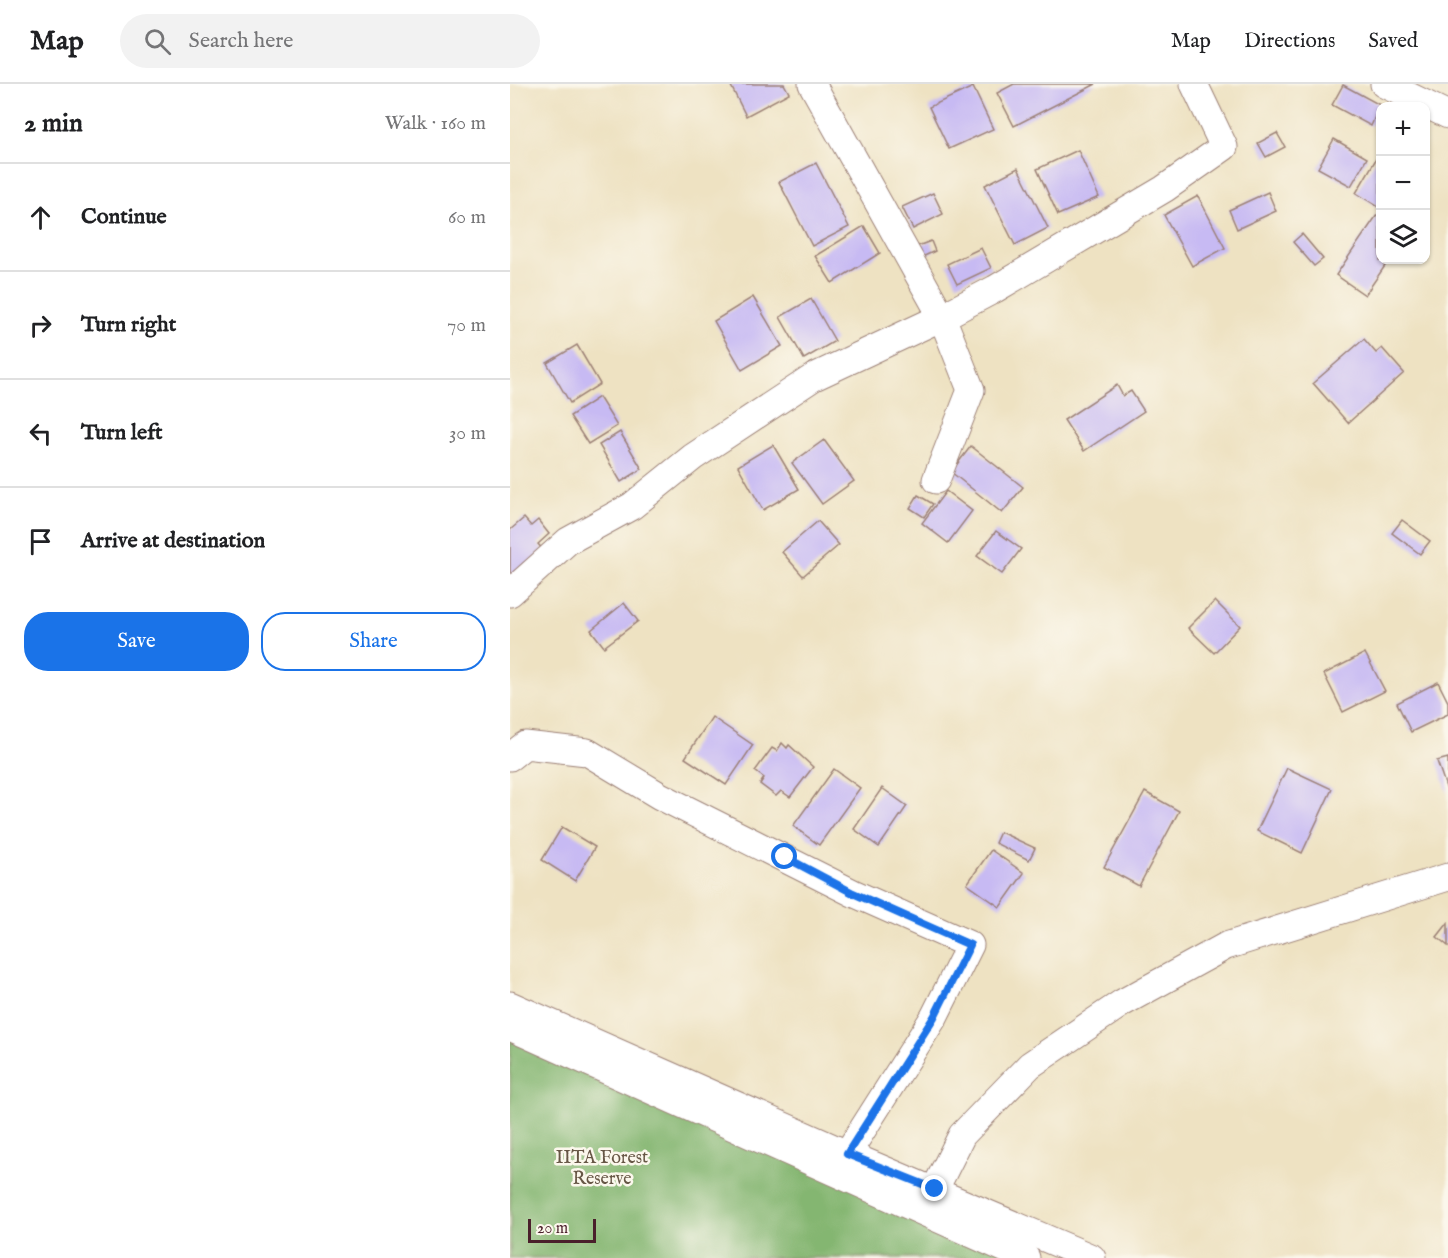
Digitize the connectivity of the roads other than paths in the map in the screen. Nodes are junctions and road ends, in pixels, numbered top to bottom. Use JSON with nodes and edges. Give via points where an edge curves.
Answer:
{"nodes":[{"id":1,"x":812,"y":84,"type":"edge"},
{"id":2,"x":1194,"y":84,"type":"edge"},
{"id":3,"x":1384,"y":84,"type":"edge"},
{"id":4,"x":1448,"y":116,"type":"edge"},
{"id":5,"x":942,"y":317,"type":"junction"},
{"id":6,"x":936,"y":480,"type":"dead end"},
{"id":7,"x":510,"y":593,"type":"edge"},
{"id":8,"x":510,"y":757,"type":"edge"},
{"id":9,"x":1448,"y":878,"type":"edge"},
{"id":10,"x":510,"y":1005,"type":"edge"},
{"id":11,"x":510,"y":1027,"type":"edge"},
{"id":12,"x":847,"y":1154,"type":"junction"},
{"id":13,"x":935,"y":1189,"type":"junction"},
{"id":14,"x":1026,"y":1258,"type":"edge"},
{"id":15,"x":1092,"y":1258,"type":"edge"}],
"edges":[{"from":1,"to":5,"type":"street"},
{"from":2,"to":5,"type":"street","via":[[1224,147],[1164,189]]},
{"from":3,"to":4,"type":"street"},
{"from":5,"to":6,"type":"street","via":[[971,390]]},
{"from":5,"to":7,"type":"street","via":[[814,377],[693,456],[632,506],[568,541]]},
{"from":8,"to":12,"type":"street","via":[[525,745],[587,752],[660,796],[853,893],[970,945],[934,1017]]},
{"from":9,"to":13,"type":"street","via":[[1226,946],[1122,1003],[1030,1065],[962,1135]]},
{"from":10,"to":12,"type":"street"},
{"from":11,"to":14,"type":"street"},
{"from":12,"to":13,"type":"street"},
{"from":13,"to":15,"type":"street"}]}
